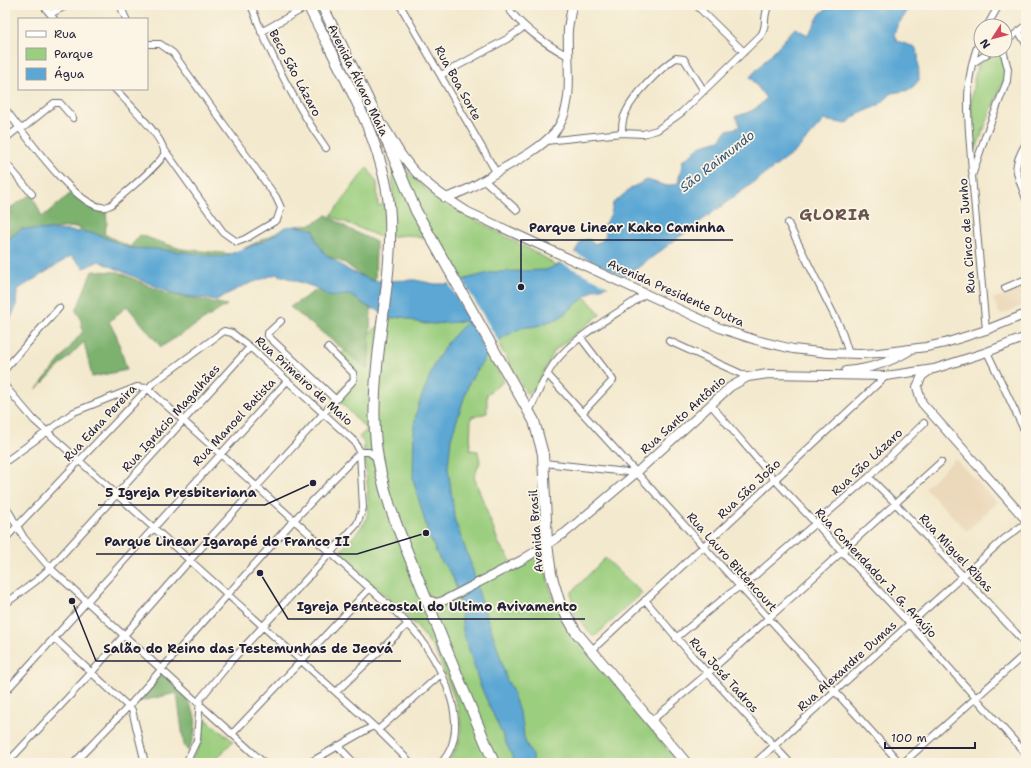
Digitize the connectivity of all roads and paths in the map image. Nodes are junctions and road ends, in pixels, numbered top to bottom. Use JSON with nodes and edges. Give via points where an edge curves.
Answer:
{"nodes":[{"id":1,"x":43,"y":5,"type":"edge"},
{"id":2,"x":68,"y":5,"type":"edge"},
{"id":3,"x":120,"y":5,"type":"edge"},
{"id":4,"x":251,"y":5,"type":"edge"},
{"id":5,"x":322,"y":5,"type":"edge"},
{"id":6,"x":400,"y":5,"type":"edge"},
{"id":7,"x":506,"y":5,"type":"edge"},
{"id":8,"x":769,"y":5,"type":"edge"},
{"id":9,"x":999,"y":5,"type":"edge"},
{"id":10,"x":308,"y":6,"type":"edge"},
{"id":11,"x":570,"y":6,"type":"edge"},
{"id":12,"x":697,"y":6,"type":"edge"},
{"id":13,"x":52,"y":16,"type":"edge"},
{"id":14,"x":126,"y":18,"type":"edge"},
{"id":15,"x":992,"y":18,"type":"edge"},
{"id":16,"x":1026,"y":26,"type":"edge"},
{"id":17,"x":524,"y":27,"type":"junction"},
{"id":18,"x":261,"y":32,"type":"junction"},
{"id":19,"x":1019,"y":32,"type":"junction"},
{"id":20,"x":1013,"y":36,"type":"edge"},
{"id":21,"x":149,"y":44,"type":"edge"},
{"id":22,"x":1026,"y":44,"type":"edge"},
{"id":23,"x":744,"y":52,"type":"junction"},
{"id":24,"x":568,"y":56,"type":"junction"},
{"id":25,"x":975,"y":58,"type":"edge"},
{"id":26,"x":981,"y":58,"type":"edge"},
{"id":27,"x":1006,"y":58,"type":"edge"},
{"id":28,"x":973,"y":63,"type":"junction"},
{"id":29,"x":441,"y":75,"type":"junction"},
{"id":30,"x":116,"y":90,"type":"edge"},
{"id":31,"x":704,"y":91,"type":"junction"},
{"id":32,"x":5,"y":109,"type":"edge"},
{"id":33,"x":73,"y":118,"type":"dead end"},
{"id":34,"x":378,"y":120,"type":"junction"},
{"id":35,"x":21,"y":128,"type":"junction"},
{"id":36,"x":622,"y":133,"type":"junction"},
{"id":37,"x":5,"y":139,"type":"edge"},
{"id":38,"x":546,"y":141,"type":"junction"},
{"id":39,"x":1026,"y":143,"type":"edge"},
{"id":40,"x":326,"y":148,"type":"dead end"},
{"id":41,"x":164,"y":149,"type":"junction"},
{"id":42,"x":5,"y":162,"type":"edge"},
{"id":43,"x":409,"y":165,"type":"joint"},
{"id":44,"x":496,"y":172,"type":"junction"},
{"id":45,"x":972,"y":176,"type":"junction"},
{"id":46,"x":484,"y":180,"type":"junction"},
{"id":47,"x":466,"y":192,"type":"junction"},
{"id":48,"x":32,"y":194,"type":"dead end"},
{"id":49,"x":1025,"y":195,"type":"edge"},
{"id":50,"x":445,"y":198,"type":"junction"},
{"id":51,"x":457,"y":205,"type":"junction"},
{"id":52,"x":517,"y":210,"type":"dead end"},
{"id":53,"x":788,"y":223,"type":"dead end"},
{"id":54,"x":1026,"y":279,"type":"edge"},
{"id":55,"x":1005,"y":288,"type":"dead end"},
{"id":56,"x":646,"y":293,"type":"junction"},
{"id":57,"x":59,"y":308,"type":"dead end"},
{"id":58,"x":1026,"y":314,"type":"edge"},
{"id":59,"x":281,"y":321,"type":"dead end"},
{"id":60,"x":986,"y":330,"type":"junction"},
{"id":61,"x":220,"y":332,"type":"joint"},
{"id":62,"x":1026,"y":337,"type":"edge"},
{"id":63,"x":581,"y":338,"type":"junction"},
{"id":64,"x":669,"y":341,"type":"dead end"},
{"id":65,"x":250,"y":347,"type":"junction"},
{"id":66,"x":328,"y":348,"type":"dead end"},
{"id":67,"x":914,"y":348,"type":"junction"},
{"id":68,"x":987,"y":352,"type":"junction"},
{"id":69,"x":849,"y":354,"type":"junction"},
{"id":70,"x":5,"y":369,"type":"edge"},
{"id":71,"x":934,"y":369,"type":"junction"},
{"id":72,"x":812,"y":374,"type":"junction"},
{"id":73,"x":548,"y":375,"type":"junction"},
{"id":74,"x":748,"y":376,"type":"junction"},
{"id":75,"x":886,"y":376,"type":"junction"},
{"id":76,"x":511,"y":380,"type":"joint"},
{"id":77,"x":287,"y":381,"type":"junction"},
{"id":78,"x":5,"y":386,"type":"edge"},
{"id":79,"x":147,"y":388,"type":"junction"},
{"id":80,"x":335,"y":399,"type":"junction"},
{"id":81,"x":711,"y":405,"type":"junction"},
{"id":82,"x":530,"y":412,"type":"junction"},
{"id":83,"x":583,"y":412,"type":"junction"},
{"id":84,"x":323,"y":413,"type":"junction"},
{"id":85,"x":1026,"y":419,"type":"edge"},
{"id":86,"x":183,"y":421,"type":"junction"},
{"id":87,"x":1020,"y":422,"type":"junction"},
{"id":88,"x":924,"y":423,"type":"dead end"},
{"id":89,"x":46,"y":430,"type":"junction"},
{"id":90,"x":1026,"y":434,"type":"edge"},
{"id":91,"x":376,"y":444,"type":"junction"},
{"id":92,"x":360,"y":452,"type":"junction"},
{"id":93,"x":369,"y":452,"type":"junction"},
{"id":94,"x":220,"y":454,"type":"junction"},
{"id":95,"x":81,"y":461,"type":"junction"},
{"id":96,"x":5,"y":462,"type":"edge"},
{"id":97,"x":941,"y":462,"type":"dead end"},
{"id":98,"x":379,"y":463,"type":"junction"},
{"id":99,"x":544,"y":463,"type":"junction"},
{"id":100,"x":636,"y":473,"type":"junction"},
{"id":101,"x":869,"y":477,"type":"junction"},
{"id":102,"x":775,"y":480,"type":"junction"},
{"id":103,"x":256,"y":487,"type":"junction"},
{"id":104,"x":116,"y":495,"type":"junction"},
{"id":105,"x":896,"y":504,"type":"junction"},
{"id":106,"x":5,"y":505,"type":"edge"},
{"id":107,"x":293,"y":521,"type":"junction"},
{"id":108,"x":1026,"y":521,"type":"edge"},
{"id":109,"x":815,"y":523,"type":"junction"},
{"id":110,"x":18,"y":527,"type":"junction"},
{"id":111,"x":153,"y":528,"type":"junction"},
{"id":112,"x":5,"y":539,"type":"edge"},
{"id":113,"x":548,"y":544,"type":"junction"},
{"id":114,"x":703,"y":546,"type":"junction"},
{"id":115,"x":842,"y":552,"type":"junction"},
{"id":116,"x":331,"y":554,"type":"junction"},
{"id":117,"x":190,"y":560,"type":"junction"},
{"id":118,"x":50,"y":568,"type":"junction"},
{"id":119,"x":963,"y":577,"type":"junction"},
{"id":120,"x":740,"y":587,"type":"junction"},
{"id":121,"x":370,"y":588,"type":"junction"},
{"id":122,"x":227,"y":595,"type":"junction"},
{"id":123,"x":426,"y":599,"type":"junction"},
{"id":124,"x":645,"y":600,"type":"junction"},
{"id":125,"x":86,"y":602,"type":"junction"},
{"id":126,"x":5,"y":604,"type":"edge"},
{"id":127,"x":768,"y":618,"type":"junction"},
{"id":128,"x":408,"y":624,"type":"junction"},
{"id":129,"x":910,"y":624,"type":"junction"},
{"id":130,"x":264,"y":627,"type":"junction"},
{"id":131,"x":124,"y":635,"type":"junction"},
{"id":132,"x":54,"y":638,"type":"junction"},
{"id":133,"x":676,"y":638,"type":"junction"},
{"id":134,"x":1026,"y":644,"type":"edge"},
{"id":135,"x":592,"y":650,"type":"junction"},
{"id":136,"x":1026,"y":653,"type":"edge"},
{"id":137,"x":302,"y":662,"type":"junction"},
{"id":138,"x":162,"y":668,"type":"junction"},
{"id":139,"x":92,"y":672,"type":"junction"},
{"id":140,"x":708,"y":673,"type":"junction"},
{"id":141,"x":441,"y":674,"type":"junction"},
{"id":142,"x":5,"y":692,"type":"edge"},
{"id":143,"x":336,"y":692,"type":"junction"},
{"id":144,"x":834,"y":692,"type":"junction"},
{"id":145,"x":975,"y":697,"type":"junction"},
{"id":146,"x":198,"y":702,"type":"junction"},
{"id":147,"x":129,"y":706,"type":"junction"},
{"id":148,"x":650,"y":722,"type":"junction"},
{"id":149,"x":376,"y":728,"type":"junction"},
{"id":150,"x":233,"y":733,"type":"junction"},
{"id":151,"x":338,"y":746,"type":"junction"},
{"id":152,"x":774,"y":746,"type":"junction"},
{"id":153,"x":1026,"y":754,"type":"edge"},
{"id":154,"x":144,"y":762,"type":"edge"},
{"id":155,"x":6,"y":763,"type":"edge"},
{"id":156,"x":74,"y":763,"type":"edge"},
{"id":157,"x":186,"y":763,"type":"edge"},
{"id":158,"x":264,"y":763,"type":"edge"},
{"id":159,"x":309,"y":763,"type":"edge"},
{"id":160,"x":354,"y":763,"type":"edge"},
{"id":161,"x":411,"y":763,"type":"edge"},
{"id":162,"x":441,"y":763,"type":"edge"},
{"id":163,"x":494,"y":763,"type":"edge"},
{"id":164,"x":686,"y":763,"type":"edge"},
{"id":165,"x":755,"y":763,"type":"edge"},
{"id":166,"x":790,"y":763,"type":"edge"},
{"id":167,"x":902,"y":763,"type":"edge"}],
"edges":[{"from":1,"to":13,"type":"street"},
{"from":2,"to":13,"type":"street"},
{"from":3,"to":14,"type":"street"},
{"from":4,"to":18,"type":"street","name":"Beco São Lázaro"},
{"from":5,"to":34,"type":"highway","name":"Avenida Álvaro Maia"},
{"from":6,"to":29,"type":"street","name":"Rua Boa Sorte"},
{"from":7,"to":17,"type":"street"},
{"from":8,"to":23,"type":"street","via":[[764,16],[764,31]]},
{"from":9,"to":15,"type":"street"},
{"from":10,"to":18,"type":"street"},
{"from":10,"to":91,"type":"highway","name":"Avenida Álvaro Maia","via":[[364,118],[377,150],[388,196],[389,240],[376,396]]},
{"from":11,"to":24,"type":"street"},
{"from":12,"to":23,"type":"street"},
{"from":16,"to":19,"type":"street"},
{"from":17,"to":24,"type":"street","via":[[552,48]]},
{"from":17,"to":29,"type":"street"},
{"from":18,"to":40,"type":"street","name":"Beco São Lázaro","via":[[306,118]]},
{"from":19,"to":20,"type":"street"},
{"from":19,"to":22,"type":"street"},
{"from":21,"to":41,"type":"street","via":[[160,44],[173,53],[276,197],[281,208],[277,220],[245,239],[237,242],[231,240]]},
{"from":23,"to":31,"type":"street"},
{"from":24,"to":38,"type":"street","via":[[568,94],[565,111],[558,127]]},
{"from":25,"to":28,"type":"street"},
{"from":26,"to":28,"type":"street"},
{"from":27,"to":45,"type":"street","name":"Rua Cinco de Junho","via":[[1007,81]]},
{"from":28,"to":45,"type":"street","via":[[968,93]]},
{"from":29,"to":44,"type":"street","name":"Rua Boa Sorte"},
{"from":30,"to":41,"type":"street","via":[[148,125]]},
{"from":31,"to":36,"type":"street","via":[[675,118],[657,130],[643,134]]},
{"from":31,"to":36,"type":"street","via":[[684,59],[676,58],[629,106],[623,120]]},
{"from":32,"to":35,"type":"street"},
{"from":33,"to":35,"type":"street","via":[[60,103],[54,103]]},
{"from":34,"to":43,"type":"street","name":"Avenida Álvaro Maia"},
{"from":34,"to":76,"type":"highway","name":"Avenida Álvaro Maia","via":[[408,194],[433,243]]},
{"from":35,"to":37,"type":"street"},
{"from":35,"to":41,"type":"street","via":[[66,185],[84,199],[101,207],[111,205],[160,160]]},
{"from":36,"to":38,"type":"street"},
{"from":38,"to":44,"type":"street"},
{"from":39,"to":49,"type":"street","via":[[1015,167]]},
{"from":42,"to":48,"type":"street"},
{"from":43,"to":50,"type":"street","name":"Avenida Presidente Dutra"},
{"from":44,"to":46,"type":"street"},
{"from":45,"to":60,"type":"street","name":"Rua Cinco de Junho"},
{"from":46,"to":47,"type":"street"},
{"from":46,"to":52,"type":"street"},
{"from":47,"to":50,"type":"street"},
{"from":47,"to":51,"type":"street"},
{"from":50,"to":51,"type":"street","name":"Avenida Presidente Dutra"},
{"from":51,"to":56,"type":"street","name":"Avenida Presidente Dutra","via":[[493,224]]},
{"from":53,"to":69,"type":"street","via":[[841,329]]},
{"from":54,"to":55,"type":"street"},
{"from":56,"to":63,"type":"street"},
{"from":56,"to":69,"type":"street","name":"Avenida Presidente Dutra","via":[[708,323],[756,340],[800,350]]},
{"from":57,"to":70,"type":"street"},
{"from":58,"to":60,"type":"street","name":"Avenida Presidente Dutra"},
{"from":59,"to":80,"type":"street","name":"Rua Primeiro de Maio","via":[[268,332],[268,336]]},
{"from":60,"to":67,"type":"street","name":"Avenida Presidente Dutra","via":[[945,343]]},
{"from":61,"to":65,"type":"street","name":"Rua Primeiro de Maio","via":[[228,331]]},
{"from":61,"to":79,"type":"street","name":"Rua Edna Pereira"},
{"from":62,"to":68,"type":"street"},
{"from":63,"to":73,"type":"street","via":[[558,358]]},
{"from":63,"to":83,"type":"street","via":[[613,380]]},
{"from":64,"to":74,"type":"street"},
{"from":65,"to":77,"type":"street","name":"Rua Primeiro de Maio"},
{"from":65,"to":86,"type":"street","name":"Rua Ignácio Magalhães"},
{"from":66,"to":80,"type":"street","via":[[353,373],[354,379]]},
{"from":67,"to":69,"type":"street","name":"Avenida Presidente Dutra"},
{"from":67,"to":72,"type":"street","via":[[888,362],[865,369]]},
{"from":68,"to":71,"type":"street"},
{"from":68,"to":87,"type":"street"},
{"from":71,"to":75,"type":"street"},
{"from":71,"to":108,"type":"street","via":[[926,372],[918,380],[916,387],[922,402]]},
{"from":72,"to":74,"type":"street","name":"Rua Santo Antônio"},
{"from":72,"to":75,"type":"street","name":"Rua Santo Antônio"},
{"from":73,"to":82,"type":"street"},
{"from":73,"to":83,"type":"street","name":"Rua Lauro Bittencourt"},
{"from":74,"to":81,"type":"street","name":"Rua Santo Antônio","via":[[730,387]]},
{"from":75,"to":102,"type":"street","name":"Rua São João"},
{"from":76,"to":82,"type":"highway","name":"Avenida Brasil"},
{"from":77,"to":84,"type":"street","name":"Rua Primeiro de Maio"},
{"from":77,"to":94,"type":"street","name":"Rua Manoel Batista"},
{"from":78,"to":89,"type":"street","via":[[27,414]]},
{"from":79,"to":86,"type":"street"},
{"from":79,"to":89,"type":"street","via":[[136,387],[83,407]]},
{"from":79,"to":95,"type":"street","name":"Rua Edna Pereira"},
{"from":80,"to":84,"type":"street"},
{"from":81,"to":100,"type":"street","name":"Rua Santo Antônio"},
{"from":81,"to":102,"type":"street","name":"Rua Comendador J. G. Araújo"},
{"from":82,"to":99,"type":"highway","name":"Avenida Brasil","via":[[539,435]]},
{"from":83,"to":100,"type":"street","name":"Rua Lauro Bittencourt"},
{"from":84,"to":92,"type":"street","name":"Rua Primeiro de Maio","via":[[355,442]]},
{"from":84,"to":103,"type":"street"},
{"from":85,"to":87,"type":"street"},
{"from":86,"to":94,"type":"street"},
{"from":86,"to":104,"type":"street","name":"Rua Ignácio Magalhães"},
{"from":87,"to":90,"type":"street"},
{"from":88,"to":101,"type":"street","name":"Rua São Lázaro"},
{"from":89,"to":95,"type":"street"},
{"from":89,"to":96,"type":"street"},
{"from":91,"to":93,"type":"street"},
{"from":91,"to":98,"type":"highway"},
{"from":92,"to":93,"type":"street"},
{"from":92,"to":107,"type":"street"},
{"from":92,"to":116,"type":"street","via":[[364,499],[361,516]]},
{"from":93,"to":98,"type":"street"},
{"from":94,"to":103,"type":"street"},
{"from":94,"to":111,"type":"street","name":"Rua Manoel Batista"},
{"from":95,"to":104,"type":"street"},
{"from":95,"to":110,"type":"street","name":"Rua Edna Pereira"},
{"from":97,"to":105,"type":"street"},
{"from":98,"to":123,"type":"highway","via":[[391,510]]},
{"from":99,"to":100,"type":"street"},
{"from":99,"to":113,"type":"highway","name":"Avenida Brasil"},
{"from":100,"to":113,"type":"street","name":"Rua Santo Antônio"},
{"from":100,"to":114,"type":"street","name":"Rua Lauro Bittencourt"},
{"from":101,"to":105,"type":"street","name":"Rua Miguel Ribas"},
{"from":101,"to":109,"type":"street","name":"Rua São Lázaro"},
{"from":102,"to":109,"type":"street","name":"Rua Comendador J. G. Araújo"},
{"from":102,"to":114,"type":"street","name":"Rua São João"},
{"from":103,"to":107,"type":"street"},
{"from":103,"to":117,"type":"street"},
{"from":104,"to":111,"type":"street"},
{"from":104,"to":118,"type":"street","name":"Rua Ignácio Magalhães"},
{"from":105,"to":115,"type":"street"},
{"from":105,"to":119,"type":"street","name":"Rua Miguel Ribas"},
{"from":106,"to":110,"type":"street"},
{"from":107,"to":116,"type":"street"},
{"from":107,"to":122,"type":"street"},
{"from":108,"to":119,"type":"street","name":"Rua Alexandre Dumas"},
{"from":109,"to":115,"type":"street","name":"Rua Comendador J. G. Araújo"},
{"from":109,"to":120,"type":"street","name":"Rua São Lázaro"},
{"from":110,"to":112,"type":"street","name":"Rua Edna Pereira"},
{"from":110,"to":118,"type":"street","via":[[31,547]]},
{"from":111,"to":117,"type":"street"},
{"from":111,"to":125,"type":"street","name":"Rua Manoel Batista"},
{"from":113,"to":123,"type":"street","name":"Rua Santo Antônio","via":[[448,599],[436,603]]},
{"from":113,"to":135,"type":"highway","name":"Avenida Brasil","via":[[551,574],[560,604],[567,618]]},
{"from":114,"to":120,"type":"street","name":"Rua Lauro Bittencourt"},
{"from":114,"to":124,"type":"street","name":"Rua São João"},
{"from":115,"to":127,"type":"street"},
{"from":115,"to":129,"type":"street","name":"Rua Comendador J. G. Araújo"},
{"from":116,"to":121,"type":"street"},
{"from":116,"to":130,"type":"street"},
{"from":117,"to":122,"type":"street"},
{"from":117,"to":131,"type":"street"},
{"from":118,"to":125,"type":"street"},
{"from":118,"to":126,"type":"street","name":"Rua Ignácio Magalhães"},
{"from":119,"to":129,"type":"street","name":"Rua Alexandre Dumas"},
{"from":119,"to":134,"type":"street","name":"Rua Miguel Ribas"},
{"from":120,"to":127,"type":"street","name":"Rua Lauro Bittencourt"},
{"from":120,"to":133,"type":"street","name":"Rua São Lázaro"},
{"from":121,"to":128,"type":"street"},
{"from":121,"to":137,"type":"street"},
{"from":122,"to":130,"type":"street"},
{"from":122,"to":138,"type":"street"},
{"from":123,"to":163,"type":"highway"},
{"from":124,"to":133,"type":"street","name":"Rua José Tadros"},
{"from":124,"to":135,"type":"street","name":"Rua São João"},
{"from":125,"to":131,"type":"street"},
{"from":125,"to":132,"type":"street","name":"Rua Manoel Batista"},
{"from":127,"to":140,"type":"street"},
{"from":127,"to":144,"type":"street","name":"Rua Lauro Bittencourt"},
{"from":128,"to":141,"type":"street","via":[[430,652]]},
{"from":128,"to":143,"type":"street"},
{"from":129,"to":144,"type":"street","name":"Rua Alexandre Dumas"},
{"from":129,"to":145,"type":"street","name":"Rua Comendador J. G. Araújo"},
{"from":130,"to":137,"type":"street"},
{"from":130,"to":146,"type":"street","via":[[232,660]]},
{"from":131,"to":138,"type":"street"},
{"from":131,"to":139,"type":"street"},
{"from":132,"to":139,"type":"street"},
{"from":132,"to":142,"type":"street","name":"Rua Manoel Batista"},
{"from":133,"to":140,"type":"street","name":"Rua José Tadros"},
{"from":135,"to":148,"type":"highway","name":"Avenida Brasil"},
{"from":136,"to":145,"type":"street"},
{"from":137,"to":143,"type":"street"},
{"from":137,"to":150,"type":"street"},
{"from":138,"to":146,"type":"street"},
{"from":138,"to":147,"type":"street"},
{"from":139,"to":147,"type":"street"},
{"from":139,"to":155,"type":"street"},
{"from":140,"to":148,"type":"street"},
{"from":140,"to":152,"type":"street","name":"Rua José Tadros"},
{"from":141,"to":149,"type":"street"},
{"from":141,"to":162,"type":"street","via":[[456,725],[453,745]]},
{"from":143,"to":149,"type":"street"},
{"from":144,"to":152,"type":"street","name":"Rua Alexandre Dumas"},
{"from":144,"to":167,"type":"street","name":"Rua Lauro Bittencourt"},
{"from":145,"to":153,"type":"street","name":"Rua Comendador J. G. Araújo"},
{"from":145,"to":167,"type":"street"},
{"from":146,"to":150,"type":"street"},
{"from":146,"to":157,"type":"street","via":[[197,740]]},
{"from":147,"to":154,"type":"street","via":[[134,714]]},
{"from":147,"to":156,"type":"street"},
{"from":148,"to":164,"type":"highway","name":"Avenida Brasil"},
{"from":149,"to":151,"type":"street"},
{"from":149,"to":161,"type":"street"},
{"from":150,"to":158,"type":"street"},
{"from":151,"to":159,"type":"street"},
{"from":151,"to":160,"type":"street"},
{"from":152,"to":165,"type":"street","name":"Rua Alexandre Dumas"},
{"from":152,"to":166,"type":"street","name":"Rua José Tadros"}]}
